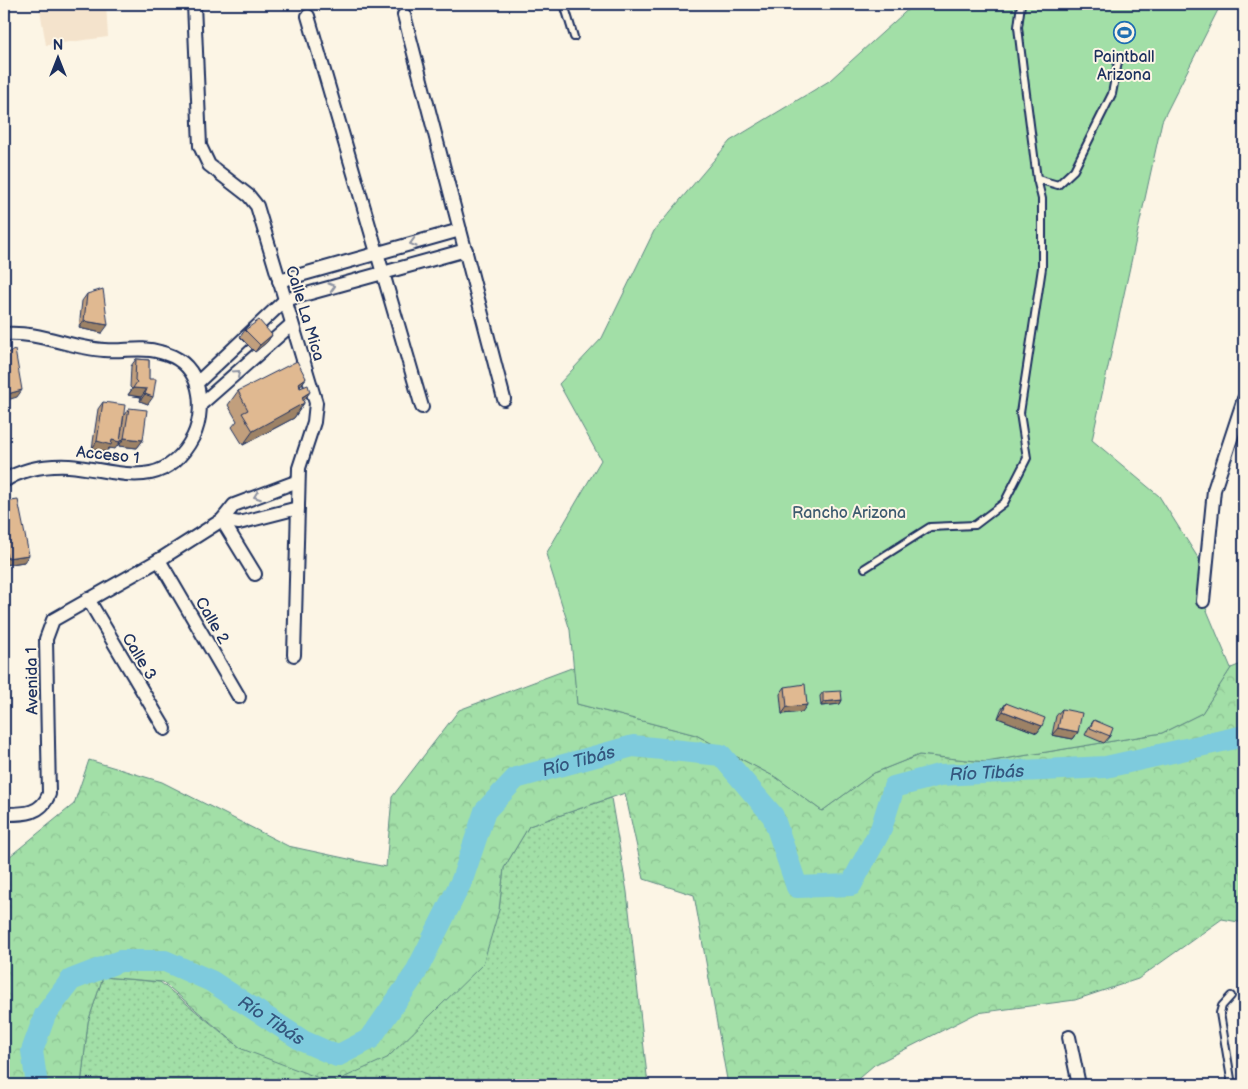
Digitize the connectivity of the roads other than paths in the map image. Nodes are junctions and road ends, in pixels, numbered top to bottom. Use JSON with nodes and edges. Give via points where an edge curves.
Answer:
{"nodes":[{"id":1,"x":194,"y":4,"type":"edge"},
{"id":2,"x":564,"y":4,"type":"edge"},
{"id":3,"x":1021,"y":4,"type":"edge"},
{"id":4,"x":404,"y":15,"type":"dead end"},
{"id":5,"x":308,"y":16,"type":"dead end"},
{"id":6,"x":574,"y":37,"type":"dead end"},
{"id":7,"x":1118,"y":62,"type":"dead end"},
{"id":8,"x":1037,"y":179,"type":"junction"},
{"id":9,"x":460,"y":230,"type":"junction"},
{"id":10,"x":466,"y":250,"type":"junction"},
{"id":11,"x":378,"y":253,"type":"junction"},
{"id":12,"x":383,"y":272,"type":"junction"},
{"id":13,"x":279,"y":281,"type":"junction"},
{"id":14,"x":285,"y":300,"type":"junction"},
{"id":15,"x":292,"y":324,"type":"junction"},
{"id":16,"x":4,"y":334,"type":"edge"},
{"id":17,"x":197,"y":383,"type":"junction"},
{"id":18,"x":504,"y":399,"type":"dead end"},
{"id":19,"x":1244,"y":399,"type":"edge"},
{"id":20,"x":200,"y":405,"type":"junction"},
{"id":21,"x":422,"y":407,"type":"dead end"},
{"id":22,"x":4,"y":481,"type":"edge"},
{"id":23,"x":298,"y":481,"type":"junction"},
{"id":24,"x":298,"y":508,"type":"junction"},
{"id":25,"x":222,"y":520,"type":"junction"},
{"id":26,"x":160,"y":560,"type":"junction"},
{"id":27,"x":865,"y":568,"type":"dead end"},
{"id":28,"x":255,"y":574,"type":"dead end"},
{"id":29,"x":88,"y":599,"type":"junction"},
{"id":30,"x":1203,"y":601,"type":"dead end"},
{"id":31,"x":294,"y":655,"type":"dead end"},
{"id":32,"x":239,"y":697,"type":"dead end"},
{"id":33,"x":165,"y":729,"type":"dead end"},
{"id":34,"x":4,"y":814,"type":"edge"},
{"id":35,"x":1232,"y":996,"type":"dead end"},
{"id":36,"x":1069,"y":1037,"type":"dead end"},
{"id":37,"x":1079,"y":1085,"type":"edge"},
{"id":38,"x":1232,"y":1085,"type":"edge"}],
"edges":[{"from":1,"to":13,"type":"street","name":"Calle La Mica","via":[[200,146],[209,165],[257,206]]},
{"from":2,"to":6,"type":"lane"},
{"from":3,"to":8,"type":"lane","via":[[1018,27]]},
{"from":4,"to":9,"type":"street"},
{"from":5,"to":11,"type":"street"},
{"from":7,"to":8,"type":"lane","via":[[1112,94],[1074,170],[1058,184]]},
{"from":8,"to":27,"type":"lane","via":[[1042,199],[1042,268],[1020,414],[1027,458],[1004,503],[975,525],[930,527]]},
{"from":9,"to":10,"type":"street"},
{"from":9,"to":11,"type":"street","one_way":true},
{"from":10,"to":12,"type":"street"},
{"from":10,"to":18,"type":"street"},
{"from":11,"to":12,"type":"street"},
{"from":11,"to":13,"type":"street"},
{"from":14,"to":12,"type":"street","one_way":true},
{"from":12,"to":21,"type":"street"},
{"from":13,"to":14,"type":"street","name":"Calle La Mica"},
{"from":14,"to":15,"type":"street","name":"Calle La Mica"},
{"from":14,"to":17,"type":"street"},
{"from":20,"to":15,"type":"street","one_way":true},
{"from":15,"to":23,"type":"street","name":"Calle La Mica","via":[[316,403]]},
{"from":16,"to":17,"type":"street","name":"Acceso 1","via":[[23,332],[103,350],[156,350],[184,364]]},
{"from":17,"to":20,"type":"street","name":"Acceso 1"},
{"from":19,"to":30,"type":"street","via":[[1214,490]]},
{"from":20,"to":22,"type":"street","name":"Acceso 1","via":[[195,434],[186,449],[163,470],[135,476],[68,466],[41,467],[25,470]]},
{"from":23,"to":24,"type":"street","name":"Calle La Mica"},
{"from":23,"to":25,"type":"street","name":"Avenida 1","one_way":true,"via":[[234,505]]},
{"from":24,"to":25,"type":"street","via":[[238,522]]},
{"from":24,"to":31,"type":"street","name":"Calle La Mica"},
{"from":25,"to":26,"type":"street","name":"Avenida 1"},
{"from":25,"to":28,"type":"street"},
{"from":26,"to":29,"type":"street","name":"Avenida 1"},
{"from":26,"to":32,"type":"street","name":"Calle 2"},
{"from":29,"to":33,"type":"street","name":"Calle 3"},
{"from":29,"to":34,"type":"street","name":"Avenida 1","via":[[53,620],[46,639],[49,794],[45,804],[28,814]]},
{"from":35,"to":38,"type":"lane","via":[[1220,1013]]},
{"from":36,"to":37,"type":"street"}]}
